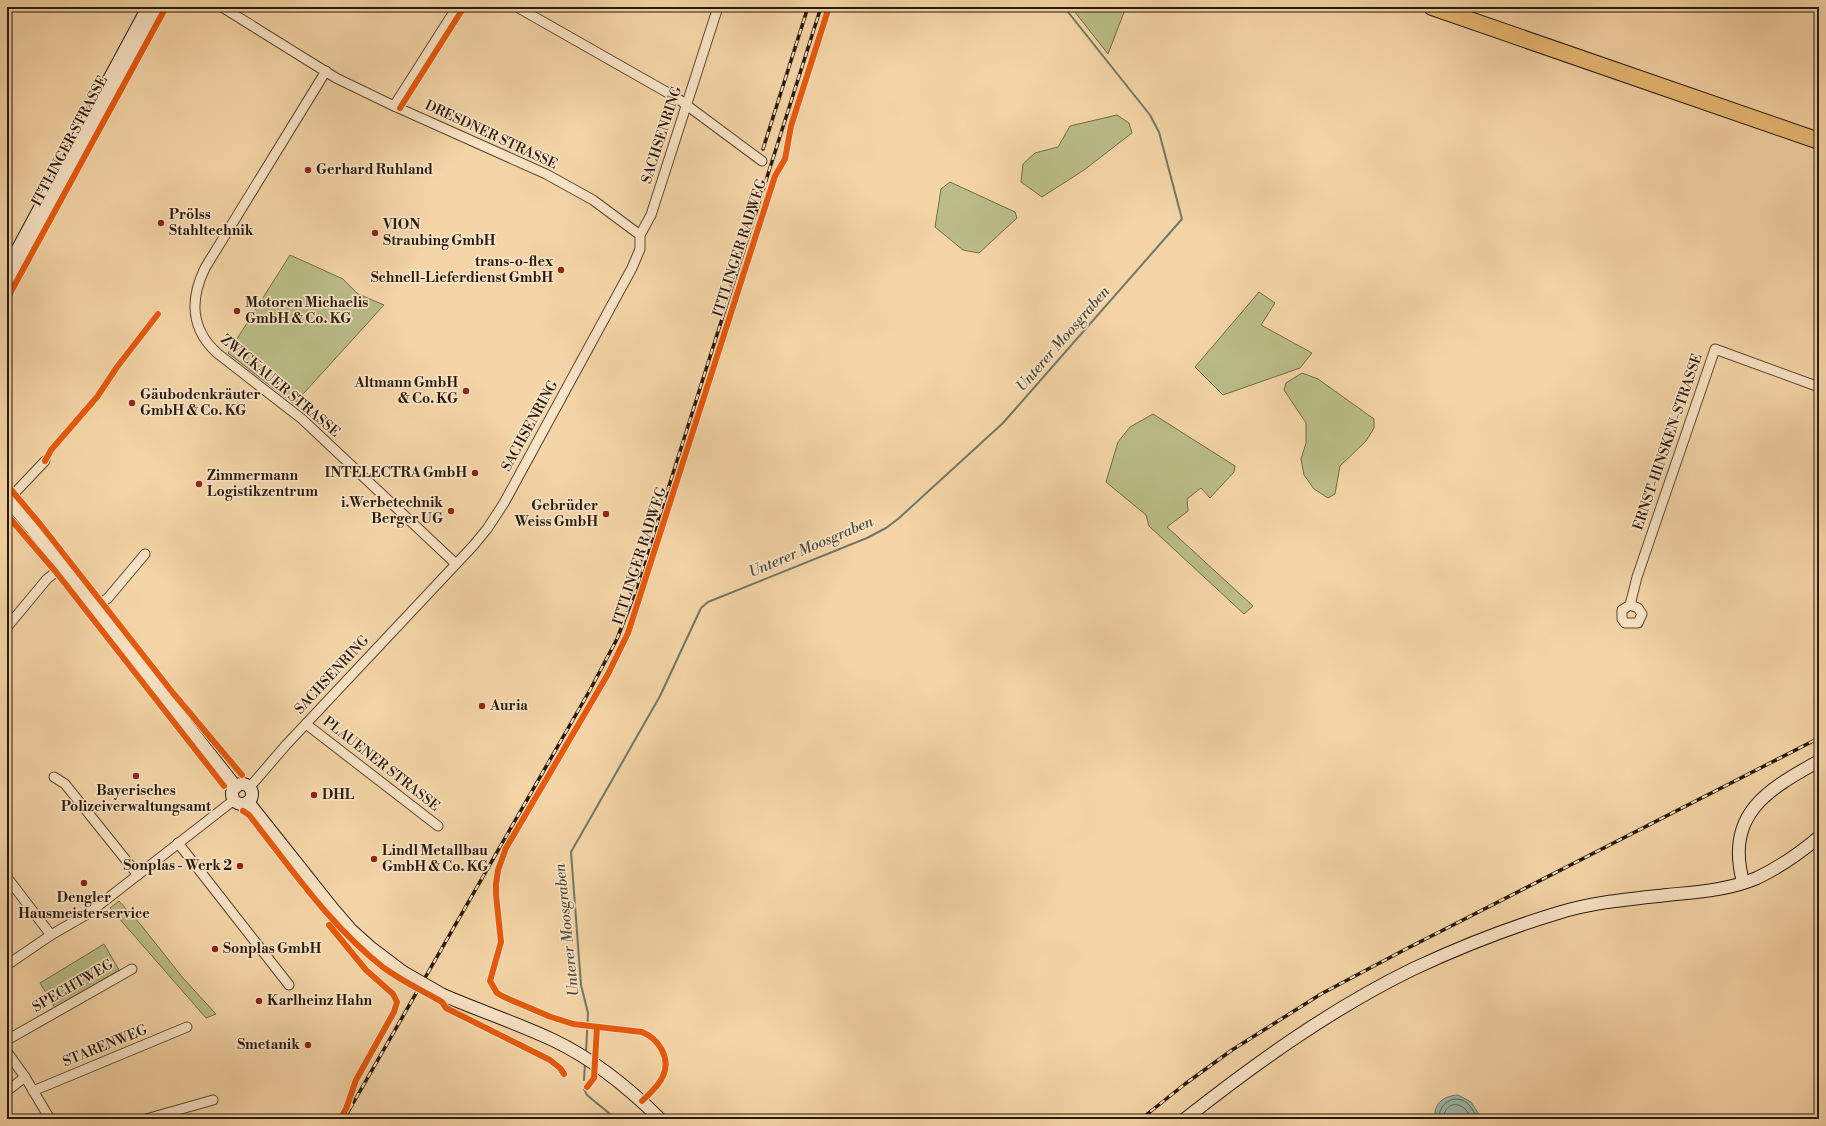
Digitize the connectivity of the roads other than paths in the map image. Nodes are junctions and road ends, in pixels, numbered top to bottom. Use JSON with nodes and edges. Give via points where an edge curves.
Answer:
{"nodes":[{"id":1,"x":148,"y":7,"type":"edge"},
{"id":2,"x":159,"y":7,"type":"edge"},
{"id":3,"x":222,"y":7,"type":"edge"},
{"id":4,"x":456,"y":7,"type":"edge"},
{"id":5,"x":517,"y":7,"type":"edge"},
{"id":6,"x":718,"y":7,"type":"edge"},
{"id":7,"x":1432,"y":7,"type":"edge"},
{"id":8,"x":326,"y":71,"type":"junction"},
{"id":9,"x":394,"y":106,"type":"junction"},
{"id":10,"x":687,"y":106,"type":"junction"},
{"id":11,"x":1819,"y":142,"type":"edge"},
{"id":12,"x":762,"y":161,"type":"dead end"},
{"id":13,"x":640,"y":235,"type":"junction"},
{"id":14,"x":7,"y":269,"type":"edge"},
{"id":15,"x":7,"y":290,"type":"edge"},
{"id":16,"x":1819,"y":387,"type":"edge"},
{"id":17,"x":45,"y":461,"type":"dead end"},
{"id":18,"x":8,"y":500,"type":"edge"},
{"id":19,"x":145,"y":554,"type":"dead end"},
{"id":20,"x":456,"y":564,"type":"junction"},
{"id":21,"x":62,"y":567,"type":"junction"},
{"id":22,"x":1630,"y":605,"type":"junction"},
{"id":23,"x":94,"y":608,"type":"junction"},
{"id":24,"x":7,"y":627,"type":"edge"},
{"id":25,"x":306,"y":724,"type":"junction"},
{"id":26,"x":1819,"y":761,"type":"edge"},
{"id":27,"x":54,"y":777,"type":"dead end"},
{"id":28,"x":236,"y":787,"type":"junction"},
{"id":29,"x":249,"y":788,"type":"junction"},
{"id":30,"x":234,"y":800,"type":"junction"},
{"id":31,"x":248,"y":802,"type":"junction"},
{"id":32,"x":438,"y":826,"type":"dead end"},
{"id":33,"x":1819,"y":837,"type":"edge"},
{"id":34,"x":178,"y":843,"type":"junction"},
{"id":35,"x":138,"y":875,"type":"junction"},
{"id":36,"x":1743,"y":882,"type":"junction"},
{"id":37,"x":10,"y":886,"type":"edge"},
{"id":38,"x":51,"y":935,"type":"junction"},
{"id":39,"x":7,"y":965,"type":"edge"},
{"id":40,"x":132,"y":969,"type":"dead end"},
{"id":41,"x":289,"y":985,"type":"dead end"},
{"id":42,"x":187,"y":1027,"type":"dead end"},
{"id":43,"x":7,"y":1040,"type":"edge"},
{"id":44,"x":7,"y":1052,"type":"edge"},
{"id":45,"x":25,"y":1077,"type":"junction"},
{"id":46,"x":7,"y":1091,"type":"edge"},
{"id":47,"x":33,"y":1091,"type":"junction"},
{"id":48,"x":213,"y":1100,"type":"dead end"},
{"id":49,"x":157,"y":1118,"type":"edge"},
{"id":50,"x":50,"y":1119,"type":"edge"},
{"id":51,"x":146,"y":1119,"type":"edge"},
{"id":52,"x":660,"y":1119,"type":"edge"},
{"id":53,"x":1185,"y":1119,"type":"edge"}],
"edges":[{"from":1,"to":14,"type":"street","name":"ITTLINGER STRASSE"},
{"from":2,"to":15,"type":"street","name":"ITTLINGER STRASSE"},
{"from":3,"to":8,"type":"street","name":"DRESDNER STRASSE"},
{"from":4,"to":9,"type":"street"},
{"from":5,"to":10,"type":"street"},
{"from":6,"to":10,"type":"street","name":"SACHSENRING"},
{"from":7,"to":11,"type":"highway"},
{"from":8,"to":9,"type":"street","name":"DRESDNER STRASSE"},
{"from":8,"to":20,"type":"street","name":"ZWICKAUER STRASSE","via":[[205,268],[196,290],[197,320],[203,337],[212,350],[302,419]]},
{"from":9,"to":13,"type":"street","name":"DRESDNER STRASSE","via":[[546,174],[593,200]]},
{"from":10,"to":12,"type":"street"},
{"from":10,"to":13,"type":"street","name":"SACHSENRING","via":[[651,215]]},
{"from":13,"to":20,"type":"street","name":"SACHSENRING","via":[[640,249],[632,268],[509,494],[487,529]]},
{"from":16,"to":22,"type":"street","name":"ERNST-HINSKEN-STRASSE","via":[[1715,349]]},
{"from":17,"to":18,"type":"street"},
{"from":18,"to":21,"type":"street"},
{"from":19,"to":23,"type":"street","via":[[108,598]]},
{"from":20,"to":25,"type":"street","name":"SACHSENRING"},
{"from":21,"to":23,"type":"street"},
{"from":21,"to":24,"type":"street","via":[[47,579]]},
{"from":22,"to":22,"type":"street","name":"ERNST-HINSKEN-STRASSE","via":[[1622,610],[1622,619],[1625,623],[1638,622],[1642,614],[1638,608]]},
{"from":23,"to":28,"type":"street"},
{"from":25,"to":29,"type":"street","name":"SACHSENRING"},
{"from":25,"to":32,"type":"street","name":"PLAUENER STRASSE"},
{"from":26,"to":36,"type":"street","via":[[1779,783],[1754,807],[1746,821],[1739,844]]},
{"from":27,"to":35,"type":"street","via":[[65,784]]},
{"from":28,"to":29,"type":"street","via":[[242,784]]},
{"from":28,"to":30,"type":"street","via":[[232,794]]},
{"from":29,"to":31,"type":"street","via":[[251,798]]},
{"from":30,"to":31,"type":"street","via":[[241,804]]},
{"from":30,"to":34,"type":"street"},
{"from":31,"to":52,"type":"street","bridge":true,"via":[[346,924],[370,947],[404,972],[443,995],[554,1040],[581,1055],[642,1101]]},
{"from":33,"to":36,"type":"street","via":[[1784,863]]},
{"from":34,"to":35,"type":"street"},
{"from":34,"to":41,"type":"street"},
{"from":35,"to":38,"type":"street","via":[[89,913]]},
{"from":36,"to":53,"type":"street","via":[[1695,893],[1603,903],[1561,912],[1486,937],[1411,970],[1316,1024],[1250,1069]]},
{"from":37,"to":38,"type":"street"},
{"from":38,"to":39,"type":"street"},
{"from":40,"to":43,"type":"street","name":"SPECHTWEG"},
{"from":42,"to":47,"type":"street","name":"STARENWEG"},
{"from":44,"to":45,"type":"street"},
{"from":45,"to":46,"type":"street"},
{"from":45,"to":47,"type":"street"},
{"from":47,"to":50,"type":"street"},
{"from":48,"to":49,"type":"street"},
{"from":49,"to":51,"type":"street"}]}
